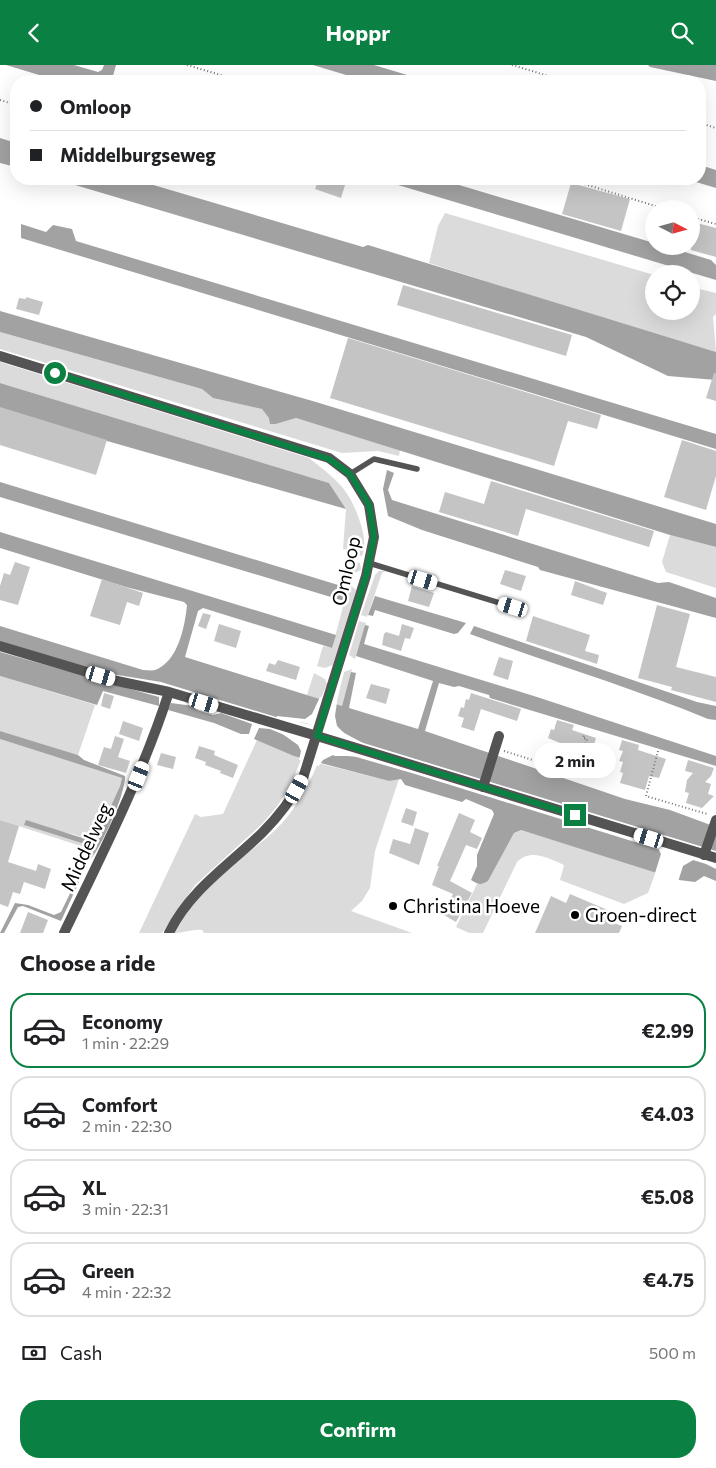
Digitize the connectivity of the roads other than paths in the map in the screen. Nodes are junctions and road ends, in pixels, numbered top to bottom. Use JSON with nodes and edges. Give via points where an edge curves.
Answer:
{"nodes":[{"id":1,"x":0,"y":356,"type":"edge"},
{"id":2,"x":417,"y":469,"type":"dead end"},
{"id":3,"x":350,"y":474,"type":"junction"},
{"id":4,"x":369,"y":563,"type":"junction"},
{"id":5,"x":513,"y":607,"type":"dead end"},
{"id":6,"x":0,"y":646,"type":"edge"},
{"id":7,"x":169,"y":692,"type":"junction"},
{"id":8,"x":317,"y":736,"type":"junction"},
{"id":9,"x":496,"y":745,"type":"road end"},
{"id":10,"x":483,"y":787,"type":"junction"},
{"id":11,"x":713,"y":818,"type":"edge"},
{"id":12,"x":705,"y":852,"type":"junction"},
{"id":13,"x":716,"y":859,"type":"edge"},
{"id":14,"x":64,"y":933,"type":"edge"},
{"id":15,"x":168,"y":933,"type":"edge"}],
"edges":[{"from":1,"to":3,"type":"street","name":"Omloop","via":[[320,455]]},
{"from":2,"to":3,"type":"lane","via":[[374,459]]},
{"from":3,"to":4,"type":"street","name":"Omloop","via":[[369,505],[374,537]]},
{"from":4,"to":5,"type":"lane"},
{"from":4,"to":8,"type":"street","name":"Omloop"},
{"from":6,"to":7,"type":"street","via":[[117,681]]},
{"from":7,"to":8,"type":"street"},
{"from":7,"to":14,"type":"street","name":"Middelweg","via":[[139,776]]},
{"from":8,"to":10,"type":"street"},
{"from":8,"to":15,"type":"street","name":"Omloop","via":[[307,768],[276,818],[200,888]]},
{"from":9,"to":10,"type":"street"},
{"from":10,"to":12,"type":"street"},
{"from":11,"to":12,"type":"street"},
{"from":12,"to":13,"type":"street"}]}
